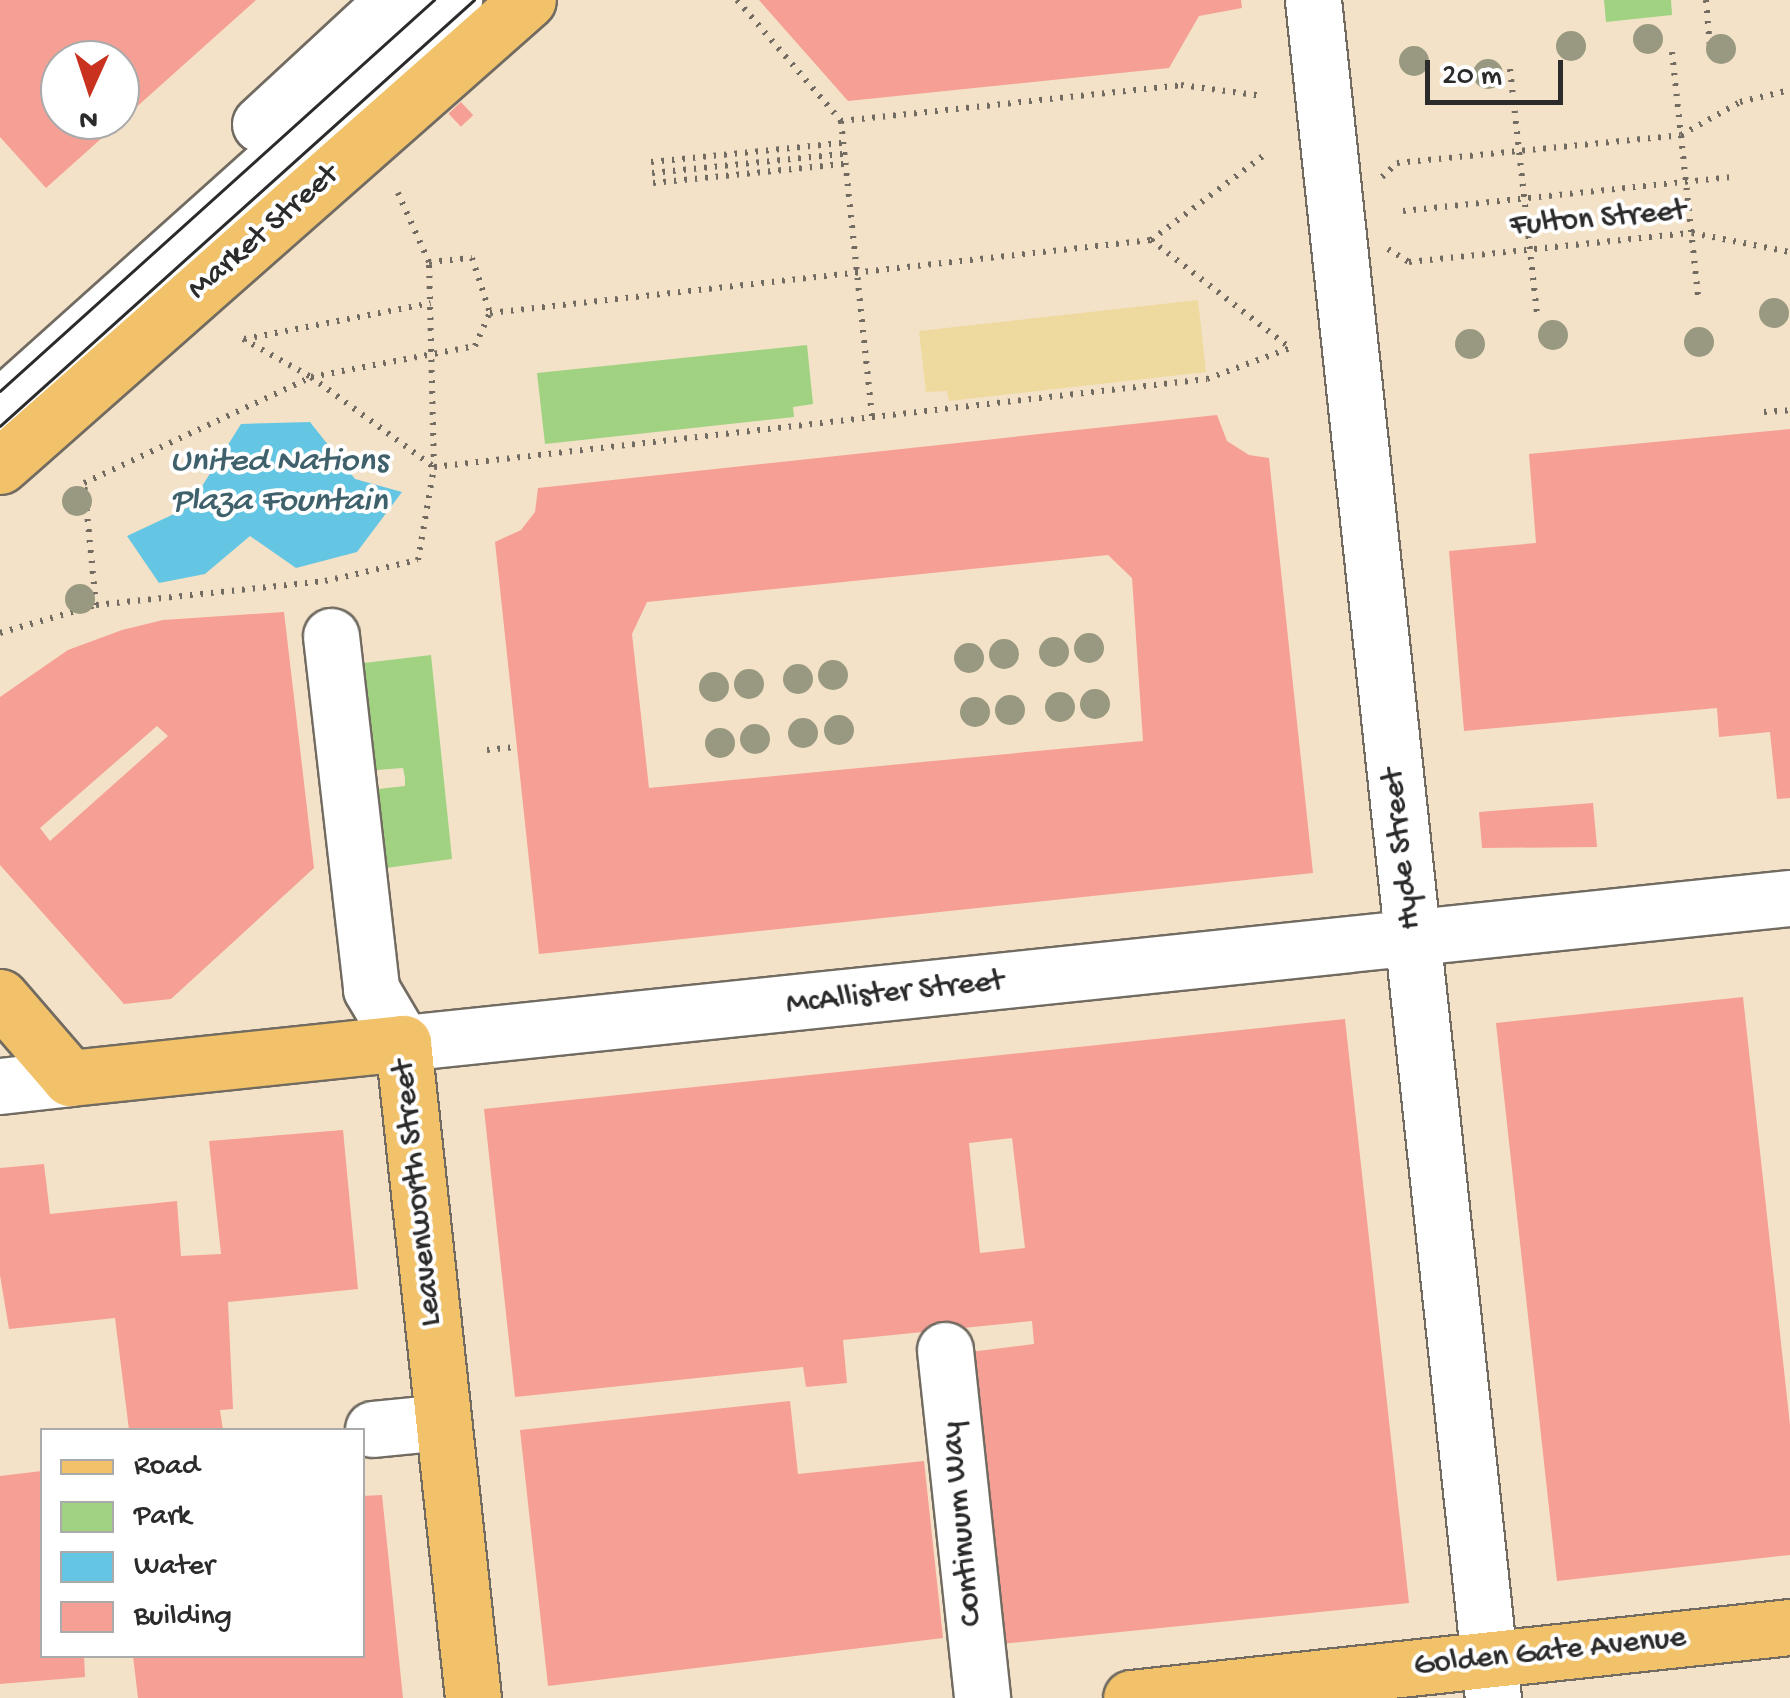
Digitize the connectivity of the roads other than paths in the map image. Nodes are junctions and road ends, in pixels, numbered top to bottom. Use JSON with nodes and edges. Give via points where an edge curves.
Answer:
{"nodes":[{"id":1,"x":394,"y":0,"type":"edge"},
{"id":2,"x":454,"y":0,"type":"edge"},
{"id":3,"x":528,"y":0,"type":"edge"},
{"id":4,"x":1312,"y":0,"type":"edge"},
{"id":5,"x":0,"y":357,"type":"edge"},
{"id":6,"x":0,"y":406,"type":"edge"},
{"id":7,"x":0,"y":466,"type":"edge"},
{"id":8,"x":331,"y":636,"type":"dead end"},
{"id":9,"x":1790,"y":898,"type":"edge"},
{"id":10,"x":1412,"y":937,"type":"junction"},
{"id":11,"x":0,"y":997,"type":"edge"},
{"id":12,"x":403,"y":1043,"type":"junction"},
{"id":13,"x":70,"y":1078,"type":"junction"},
{"id":14,"x":0,"y":1086,"type":"edge"},
{"id":15,"x":946,"y":1350,"type":"dead end"},
{"id":16,"x":443,"y":1422,"type":"junction"},
{"id":17,"x":374,"y":1429,"type":"dead end"},
{"id":18,"x":1790,"y":1626,"type":"edge"},
{"id":19,"x":1491,"y":1678,"type":"edge"},
{"id":20,"x":473,"y":1698,"type":"edge"},
{"id":21,"x":982,"y":1698,"type":"edge"},
{"id":22,"x":1131,"y":1698,"type":"edge"}],
"edges":[{"from":1,"to":5,"type":"street"},
{"from":2,"to":6,"type":"street","name":"Market Street"},
{"from":3,"to":7,"type":"main road","name":"Market Street"},
{"from":4,"to":10,"type":"street","name":"Hyde Street"},
{"from":8,"to":12,"type":"street","name":"Leavenworth Street","via":[[371,989]]},
{"from":9,"to":10,"type":"street","name":"McAllister Street"},
{"from":10,"to":12,"type":"street","name":"McAllister Street"},
{"from":10,"to":19,"type":"street","name":"Hyde Street"},
{"from":11,"to":13,"type":"main road"},
{"from":12,"to":13,"type":"main road","name":"McAllister Street"},
{"from":12,"to":16,"type":"main road","name":"Leavenworth Street"},
{"from":13,"to":14,"type":"street","name":"McAllister Street"},
{"from":15,"to":21,"type":"street","name":"Continuum Way"},
{"from":16,"to":17,"type":"street"},
{"from":16,"to":20,"type":"main road","name":"Leavenworth Street"},
{"from":18,"to":19,"type":"main road","name":"Golden Gate Avenue"},
{"from":19,"to":22,"type":"main road","name":"Golden Gate Avenue"}]}
